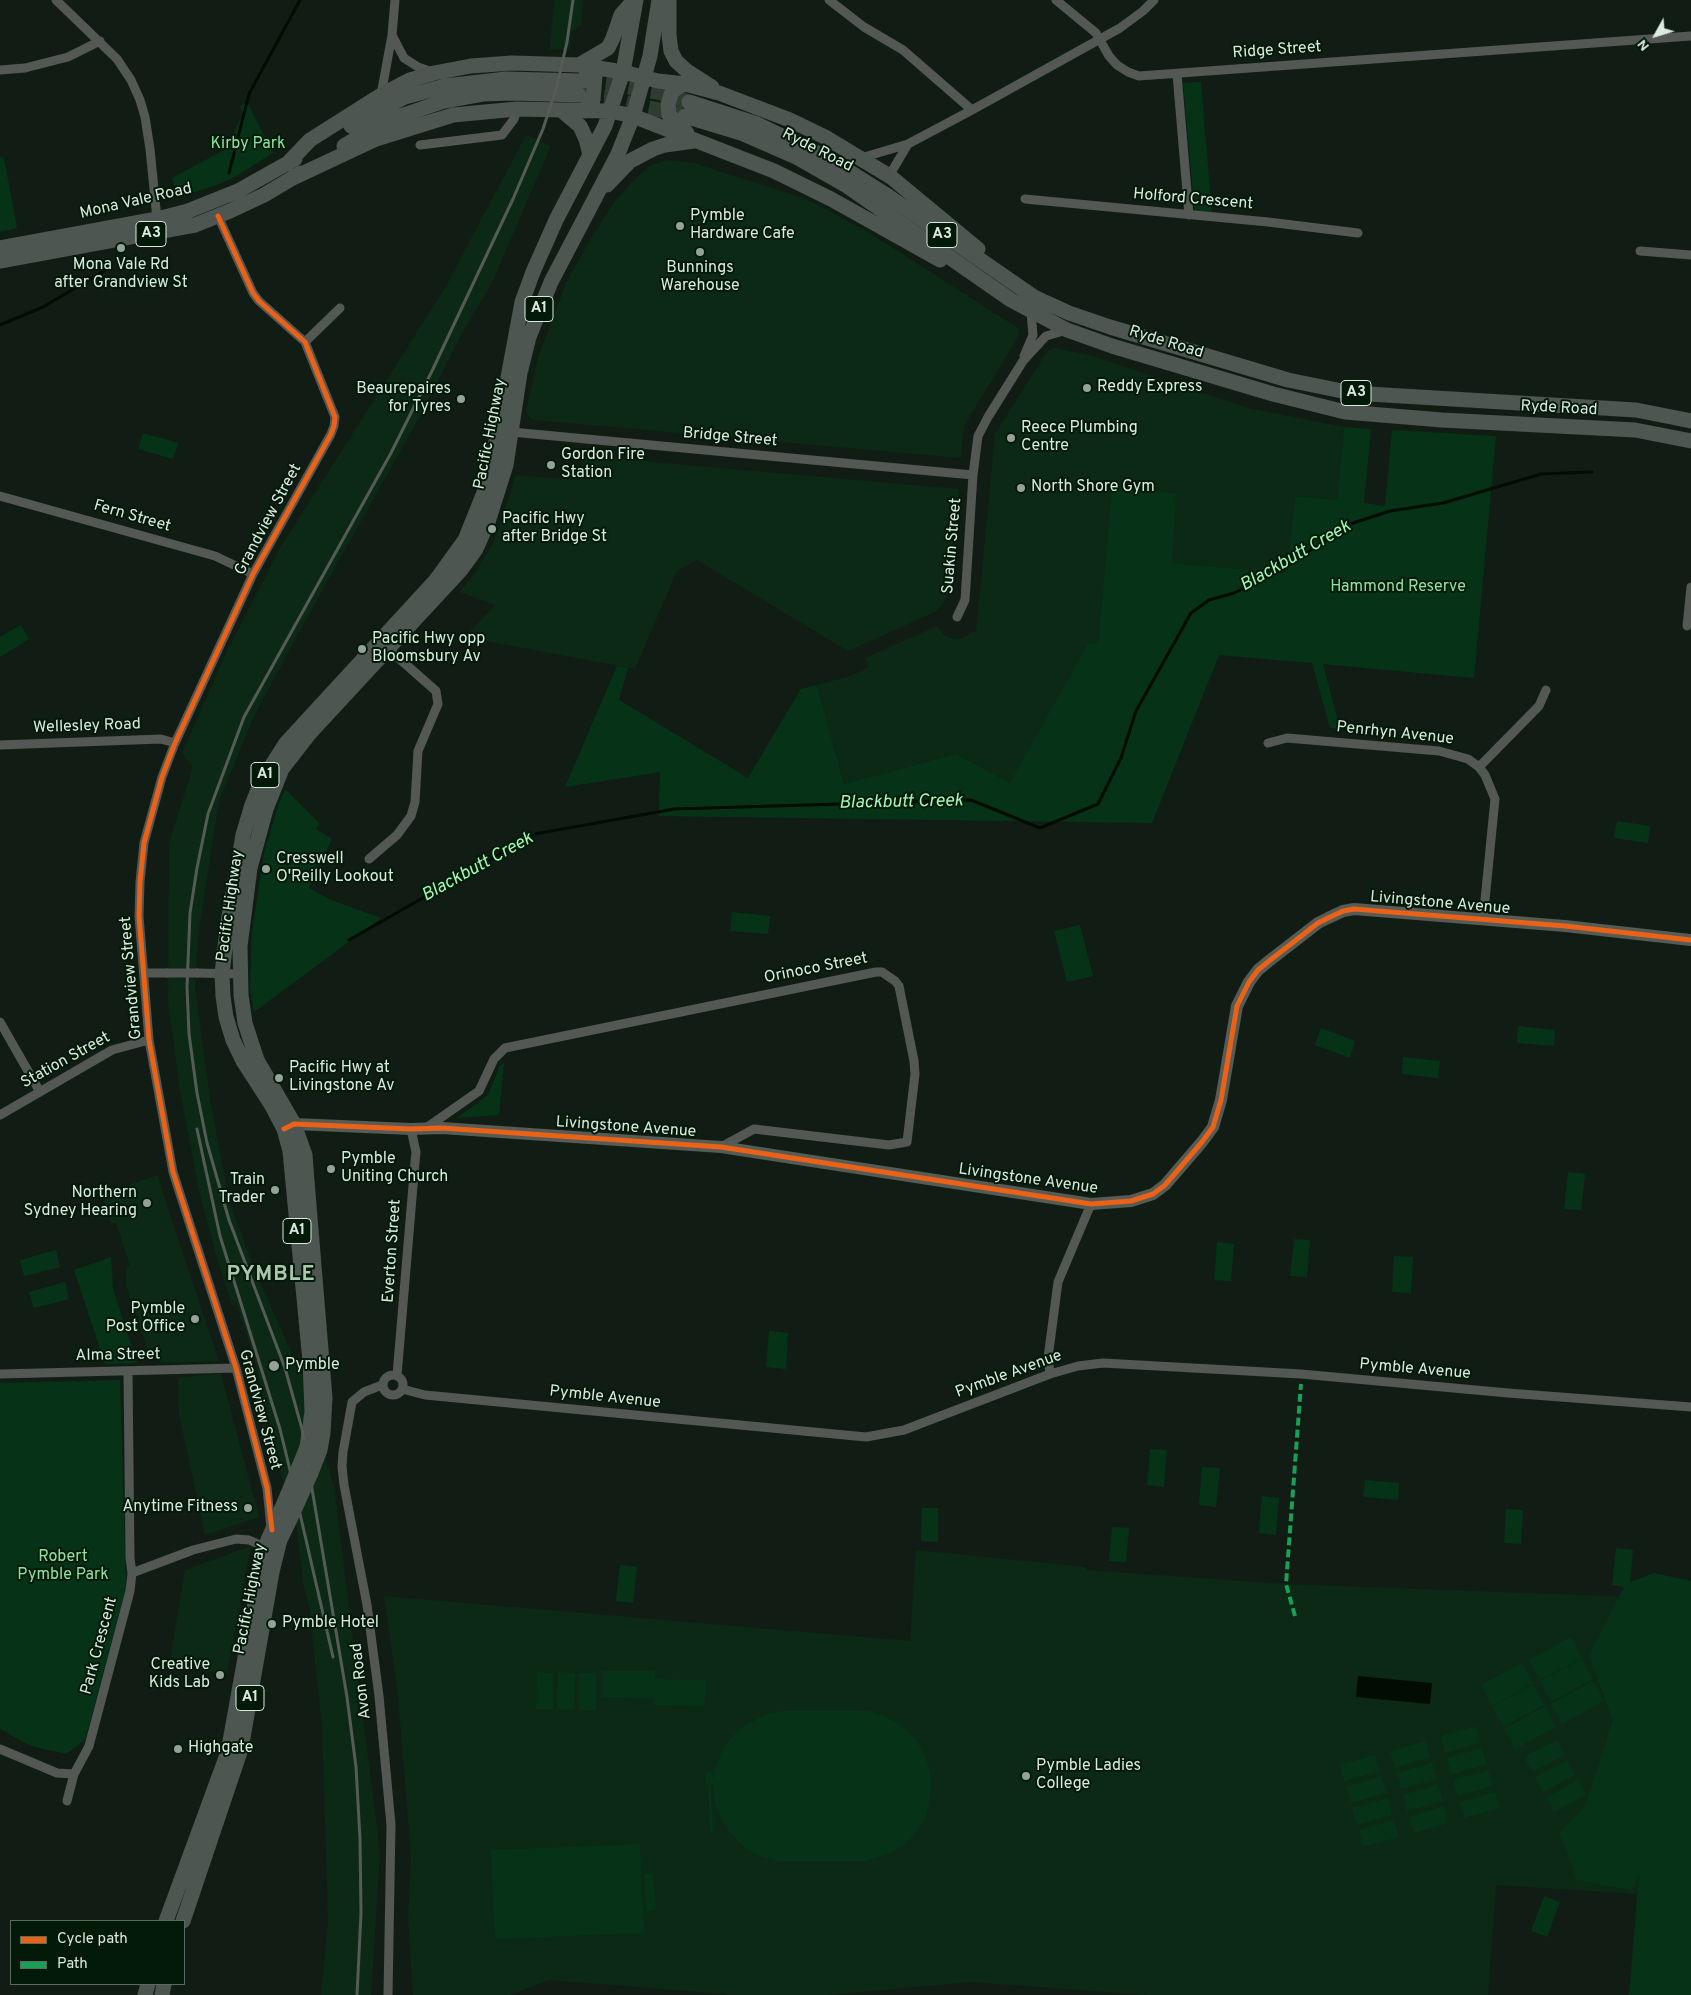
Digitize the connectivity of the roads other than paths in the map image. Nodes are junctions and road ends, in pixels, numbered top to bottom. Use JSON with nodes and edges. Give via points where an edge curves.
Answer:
{"nodes":[{"id":1,"x":56,"y":0,"type":"edge"},
{"id":2,"x":395,"y":0,"type":"edge"},
{"id":3,"x":635,"y":0,"type":"edge"},
{"id":4,"x":659,"y":0,"type":"edge"},
{"id":5,"x":669,"y":0,"type":"edge"},
{"id":6,"x":829,"y":0,"type":"edge"},
{"id":7,"x":1056,"y":0,"type":"edge"},
{"id":8,"x":1154,"y":0,"type":"edge"},
{"id":9,"x":392,"y":35,"type":"junction"},
{"id":10,"x":1691,"y":36,"type":"edge"},
{"id":11,"x":1099,"y":40,"type":"junction"},
{"id":12,"x":100,"y":41,"type":"junction"},
{"id":13,"x":579,"y":65,"type":"junction"},
{"id":14,"x":0,"y":70,"type":"edge"},
{"id":15,"x":623,"y":72,"type":"junction"},
{"id":16,"x":434,"y":73,"type":"junction"},
{"id":17,"x":1177,"y":74,"type":"junction"},
{"id":18,"x":645,"y":78,"type":"junction"},
{"id":19,"x":685,"y":84,"type":"junction"},
{"id":20,"x":581,"y":88,"type":"tunnel mouth"},
{"id":21,"x":719,"y":93,"type":"junction"},
{"id":22,"x":380,"y":95,"type":"junction"},
{"id":23,"x":517,"y":109,"type":"junction"},
{"id":24,"x":561,"y":110,"type":"junction"},
{"id":25,"x":972,"y":110,"type":"junction"},
{"id":26,"x":584,"y":111,"type":"junction"},
{"id":27,"x":610,"y":111,"type":"junction"},
{"id":28,"x":634,"y":116,"type":"junction"},
{"id":29,"x":696,"y":141,"type":"junction"},
{"id":30,"x":908,"y":144,"type":"junction"},
{"id":31,"x":420,"y":145,"type":"dead end"},
{"id":32,"x":590,"y":155,"type":"junction"},
{"id":33,"x":861,"y":158,"type":"junction"},
{"id":34,"x":290,"y":171,"type":"junction"},
{"id":35,"x":891,"y":177,"type":"junction"},
{"id":36,"x":596,"y":195,"type":"junction"},
{"id":37,"x":1025,"y":199,"type":"dead end"},
{"id":38,"x":1188,"y":215,"type":"junction"},
{"id":39,"x":218,"y":216,"type":"junction"},
{"id":40,"x":157,"y":219,"type":"junction"},
{"id":41,"x":1358,"y":233,"type":"dead end"},
{"id":42,"x":0,"y":248,"type":"edge"},
{"id":43,"x":1640,"y":250,"type":"dead end"},
{"id":44,"x":1691,"y":255,"type":"edge"},
{"id":45,"x":0,"y":261,"type":"edge"},
{"id":46,"x":1011,"y":300,"type":"junction"},
{"id":47,"x":1033,"y":304,"type":"junction"},
{"id":48,"x":340,"y":308,"type":"dead end"},
{"id":49,"x":1067,"y":330,"type":"junction"},
{"id":50,"x":305,"y":342,"type":"junction"},
{"id":51,"x":1023,"y":361,"type":"junction"},
{"id":52,"x":1691,"y":421,"type":"edge"},
{"id":53,"x":511,"y":432,"type":"junction"},
{"id":54,"x":1691,"y":441,"type":"edge"},
{"id":55,"x":494,"y":453,"type":"junction"},
{"id":56,"x":973,"y":475,"type":"junction"},
{"id":57,"x":0,"y":496,"type":"edge"},
{"id":58,"x":253,"y":574,"type":"junction"},
{"id":59,"x":1691,"y":587,"type":"edge"},
{"id":60,"x":957,"y":617,"type":"dead end"},
{"id":61,"x":1687,"y":626,"type":"dead end"},
{"id":62,"x":384,"y":645,"type":"junction"},
{"id":63,"x":1546,"y":690,"type":"dead end"},
{"id":64,"x":175,"y":743,"type":"junction"},
{"id":65,"x":1268,"y":743,"type":"dead end"},
{"id":66,"x":0,"y":746,"type":"edge"},
{"id":67,"x":1479,"y":767,"type":"junction"},
{"id":68,"x":369,"y":859,"type":"dead end"},
{"id":69,"x":1484,"y":920,"type":"junction"},
{"id":70,"x":1691,"y":940,"type":"edge"},
{"id":71,"x":144,"y":973,"type":"junction"},
{"id":72,"x":222,"y":974,"type":"junction"},
{"id":73,"x":240,"y":974,"type":"junction"},
{"id":74,"x":0,"y":1022,"type":"edge"},
{"id":75,"x":149,"y":1040,"type":"junction"},
{"id":76,"x":40,"y":1092,"type":"junction"},
{"id":77,"x":0,"y":1115,"type":"edge"},
{"id":78,"x":289,"y":1126,"type":"junction"},
{"id":79,"x":426,"y":1128,"type":"junction"},
{"id":80,"x":411,"y":1129,"type":"junction"},
{"id":81,"x":721,"y":1147,"type":"junction"},
{"id":82,"x":1091,"y":1204,"type":"junction"},
{"id":83,"x":236,"y":1368,"type":"junction"},
{"id":84,"x":128,"y":1371,"type":"junction"},
{"id":85,"x":0,"y":1374,"type":"edge"},
{"id":86,"x":1050,"y":1374,"type":"junction"},
{"id":87,"x":397,"y":1375,"type":"junction"},
{"id":88,"x":382,"y":1385,"type":"junction"},
{"id":89,"x":402,"y":1389,"type":"junction"},
{"id":90,"x":1691,"y":1406,"type":"edge"},
{"id":91,"x":267,"y":1488,"type":"junction"},
{"id":92,"x":287,"y":1496,"type":"junction"},
{"id":93,"x":272,"y":1530,"type":"junction"},
{"id":94,"x":265,"y":1547,"type":"junction"},
{"id":95,"x":132,"y":1572,"type":"junction"},
{"id":96,"x":0,"y":1749,"type":"edge"},
{"id":97,"x":74,"y":1774,"type":"junction"},
{"id":98,"x":67,"y":1801,"type":"dead end"},
{"id":99,"x":166,"y":1920,"type":"edge"},
{"id":100,"x":183,"y":1920,"type":"edge"},
{"id":101,"x":388,"y":1995,"type":"edge"}],
"edges":[{"from":1,"to":12,"type":"street"},
{"from":2,"to":9,"type":"street"},
{"from":3,"to":13,"type":"highway","via":[[621,15],[608,48]]},
{"from":3,"to":15,"type":"highway","name":"Pacific Highway","number":"A1"},
{"from":4,"to":18,"type":"highway","name":"Pacific Highway","number":"A1"},
{"from":5,"to":21,"type":"highway","via":[[671,51],[687,71]]},
{"from":6,"to":25,"type":"street","via":[[864,27],[903,50]]},
{"from":7,"to":11,"type":"street","name":"Ridge Street","via":[[1096,33]]},
{"from":8,"to":11,"type":"street","via":[[1120,28]]},
{"from":9,"to":16,"type":"street","via":[[404,58]]},
{"from":9,"to":22,"type":"street"},
{"from":10,"to":17,"type":"street","name":"Ridge Street"},
{"from":11,"to":17,"type":"street","name":"Ridge Street","via":[[1117,66],[1128,72],[1139,76]]},
{"from":11,"to":25,"type":"street"},
{"from":12,"to":14,"type":"street","via":[[68,57],[25,68]]},
{"from":12,"to":40,"type":"street","via":[[117,59],[140,100],[149,141]]},
{"from":13,"to":15,"type":"highway"},
{"from":13,"to":16,"type":"highway","via":[[512,63]]},
{"from":13,"to":26,"type":"highway","via":[[595,76],[593,100]]},
{"from":15,"to":18,"type":"highway"},
{"from":15,"to":27,"type":"highway","name":"Pacific Highway","number":"A1"},
{"from":16,"to":22,"type":"highway","via":[[410,80]]},
{"from":17,"to":38,"type":"street"},
{"from":18,"to":19,"type":"highway"},
{"from":18,"to":28,"type":"highway","name":"Pacific Highway","number":"A1"},
{"from":19,"to":21,"type":"highway"},
{"from":19,"to":29,"type":"highway","via":[[672,92],[669,115]]},
{"from":20,"to":34,"type":"highway","name":"Mona Vale Road","number":"A3","via":[[484,94],[444,101],[398,117]]},
{"from":21,"to":33,"type":"highway","via":[[790,120]]},
{"from":22,"to":34,"type":"highway","via":[[310,140]]},
{"from":23,"to":24,"type":"highway"},
{"from":23,"to":31,"type":"street","via":[[502,135]]},
{"from":23,"to":34,"type":"highway","via":[[453,115]]},
{"from":24,"to":26,"type":"highway"},
{"from":24,"to":32,"type":"highway","via":[[580,126]]},
{"from":25,"to":30,"type":"street"},
{"from":26,"to":27,"type":"highway"},
{"from":27,"to":28,"type":"highway"},
{"from":27,"to":32,"type":"highway","name":"Pacific Highway","number":"A1"},
{"from":28,"to":29,"type":"highway"},
{"from":28,"to":36,"type":"highway","name":"Pacific Highway","number":"A1"},
{"from":29,"to":36,"type":"highway","via":[[665,145],[630,161]]},
{"from":29,"to":46,"type":"highway","via":[[797,182]]},
{"from":30,"to":33,"type":"street"},
{"from":30,"to":35,"type":"street"},
{"from":32,"to":55,"type":"highway","name":"Pacific Highway","number":"A1","via":[[556,220],[522,302]]},
{"from":33,"to":35,"type":"highway"},
{"from":34,"to":39,"type":"highway","name":"Mona Vale Road","number":"A3","via":[[264,195]]},
{"from":34,"to":40,"type":"highway","name":"Mona Vale Road","number":"A3","via":[[188,211]]},
{"from":35,"to":47,"type":"highway"},
{"from":36,"to":53,"type":"highway","name":"Pacific Highway","number":"A1","via":[[551,282],[533,327],[520,373]]},
{"from":37,"to":38,"type":"street","name":"Holford Crescent"},
{"from":38,"to":41,"type":"street","name":"Holford Crescent"},
{"from":39,"to":45,"type":"highway","name":"Mona Vale Road","number":"A3","via":[[195,225]]},
{"from":39,"to":50,"type":"street","name":"Grandview Street","via":[[253,293]]},
{"from":40,"to":42,"type":"highway","name":"Mona Vale Road","number":"A3"},
{"from":43,"to":44,"type":"street"},
{"from":46,"to":47,"type":"highway","name":"Ryde Road","number":"A3"},
{"from":46,"to":47,"type":"highway","name":"Ryde Road","number":"A3","via":[[831,176],[687,109],[757,124],[850,172]]},
{"from":47,"to":49,"type":"highway","name":"Ryde Road","number":"A3"},
{"from":47,"to":51,"type":"street","via":[[1033,335]]},
{"from":47,"to":52,"type":"highway","name":"Ryde Road","number":"A3","via":[[1312,386],[1361,394],[1636,410]]},
{"from":48,"to":50,"type":"street"},
{"from":49,"to":51,"type":"street","via":[[1046,336]]},
{"from":49,"to":54,"type":"highway","name":"Ryde Road","number":"A3","via":[[1273,394],[1345,412],[1432,420],[1635,430]]},
{"from":50,"to":58,"type":"street","name":"Grandview Street","via":[[335,417],[334,426]]},
{"from":51,"to":56,"type":"street","name":"Suakin Street","via":[[978,436]]},
{"from":53,"to":55,"type":"street"},
{"from":53,"to":56,"type":"street","name":"Bridge Street"},
{"from":53,"to":62,"type":"highway","name":"Pacific Highway","number":"A1","via":[[499,490],[476,549],[444,590]]},
{"from":55,"to":62,"type":"highway","name":"Pacific Highway","number":"A1","via":[[485,490],[465,540]]},
{"from":56,"to":60,"type":"street","name":"Suakin Street","via":[[965,600]]},
{"from":57,"to":58,"type":"street","name":"Fern Street","via":[[216,556]]},
{"from":58,"to":64,"type":"street","name":"Grandview Street"},
{"from":59,"to":61,"type":"street"},
{"from":62,"to":68,"type":"street","via":[[436,691],[438,704],[418,751],[412,816],[397,835]]},
{"from":62,"to":72,"type":"highway","name":"Pacific Highway","number":"A1","via":[[286,743],[261,782],[243,835]]},
{"from":62,"to":73,"type":"highway","name":"Pacific Highway","number":"A1","via":[[298,747],[273,787],[250,868],[240,946]]},
{"from":63,"to":67,"type":"street","via":[[1539,706]]},
{"from":64,"to":66,"type":"street","name":"Wellesley Road","via":[[160,739]]},
{"from":64,"to":71,"type":"street","name":"Grandview Street","via":[[144,843],[139,916]]},
{"from":65,"to":67,"type":"street","name":"Penrhyn Avenue","via":[[1287,738],[1439,751],[1468,759]]},
{"from":67,"to":69,"type":"street","via":[[1495,799]]},
{"from":69,"to":70,"type":"street","name":"Livingstone Avenue"},
{"from":69,"to":82,"type":"street","name":"Livingstone Avenue","via":[[1354,909],[1318,923],[1258,970],[1242,994],[1237,1006],[1217,1118],[1202,1142],[1165,1185],[1153,1194],[1131,1201]]},
{"from":71,"to":72,"type":"street","bridge":true},
{"from":71,"to":75,"type":"street","name":"Grandview Street"},
{"from":72,"to":73,"type":"street"},
{"from":72,"to":78,"type":"highway","name":"Pacific Highway","number":"A1","via":[[226,1016],[233,1040],[272,1106]]},
{"from":73,"to":78,"type":"highway","name":"Pacific Highway","number":"A1","via":[[240,995],[250,1041]]},
{"from":74,"to":76,"type":"street"},
{"from":75,"to":76,"type":"street","name":"Station Street","via":[[112,1050]]},
{"from":75,"to":83,"type":"street","name":"Grandview Street","via":[[173,1172]]},
{"from":76,"to":77,"type":"street","name":"Station Street"},
{"from":78,"to":80,"type":"street","name":"Livingstone Avenue"},
{"from":78,"to":92,"type":"highway","name":"Pacific Highway","number":"A1","bridge":true,"via":[[312,1412],[307,1448]]},
{"from":78,"to":100,"type":"highway","name":"Pacific Highway","number":"A1","bridge":true,"via":[[305,1155],[325,1380],[323,1433],[311,1473],[280,1540],[241,1749]]},
{"from":79,"to":80,"type":"street","name":"Livingstone Avenue"},
{"from":79,"to":81,"type":"street","name":"Livingstone Avenue"},
{"from":79,"to":81,"type":"street","name":"Orinoco Street","via":[[479,1091],[494,1059],[505,1048],[876,972],[895,980],[899,986],[915,1074],[907,1142],[889,1145],[754,1129]]},
{"from":80,"to":87,"type":"street","name":"Everton Street","via":[[416,1152]]},
{"from":81,"to":82,"type":"street","name":"Livingstone Avenue"},
{"from":82,"to":86,"type":"street","via":[[1058,1282],[1048,1358]]},
{"from":83,"to":84,"type":"street","name":"Alma Street"},
{"from":83,"to":91,"type":"street","name":"Grandview Street"},
{"from":84,"to":85,"type":"street","name":"Alma Street"},
{"from":84,"to":95,"type":"street","name":"Park Crescent"},
{"from":86,"to":89,"type":"street","name":"Pymble Avenue","via":[[904,1430],[866,1437],[425,1395]]},
{"from":86,"to":90,"type":"street","name":"Pymble Avenue","via":[[1103,1363],[1302,1374]]},
{"from":87,"to":88,"type":"street","via":[[387,1376]]},
{"from":87,"to":89,"type":"street","via":[[402,1379]]},
{"from":88,"to":89,"type":"street","name":"Pymble Avenue","via":[[390,1394],[398,1394]]},
{"from":88,"to":101,"type":"street","name":"Avon Road","via":[[364,1392],[352,1402],[342,1466],[368,1614],[391,1825]]},
{"from":91,"to":92,"type":"street","name":"Grandview Street"},
{"from":91,"to":93,"type":"street","name":"Grandview Street"},
{"from":92,"to":93,"type":"highway","name":"Pacific Highway","number":"A1"},
{"from":93,"to":94,"type":"highway","name":"Pacific Highway","number":"A1"},
{"from":94,"to":95,"type":"street","via":[[236,1539],[193,1550]]},
{"from":94,"to":99,"type":"highway","name":"Pacific Highway","number":"A1","via":[[228,1752]]},
{"from":95,"to":97,"type":"street","name":"Park Crescent","via":[[130,1592],[90,1746]]},
{"from":96,"to":97,"type":"street","via":[[57,1773]]},
{"from":97,"to":98,"type":"street","name":"Park Crescent"}]}
